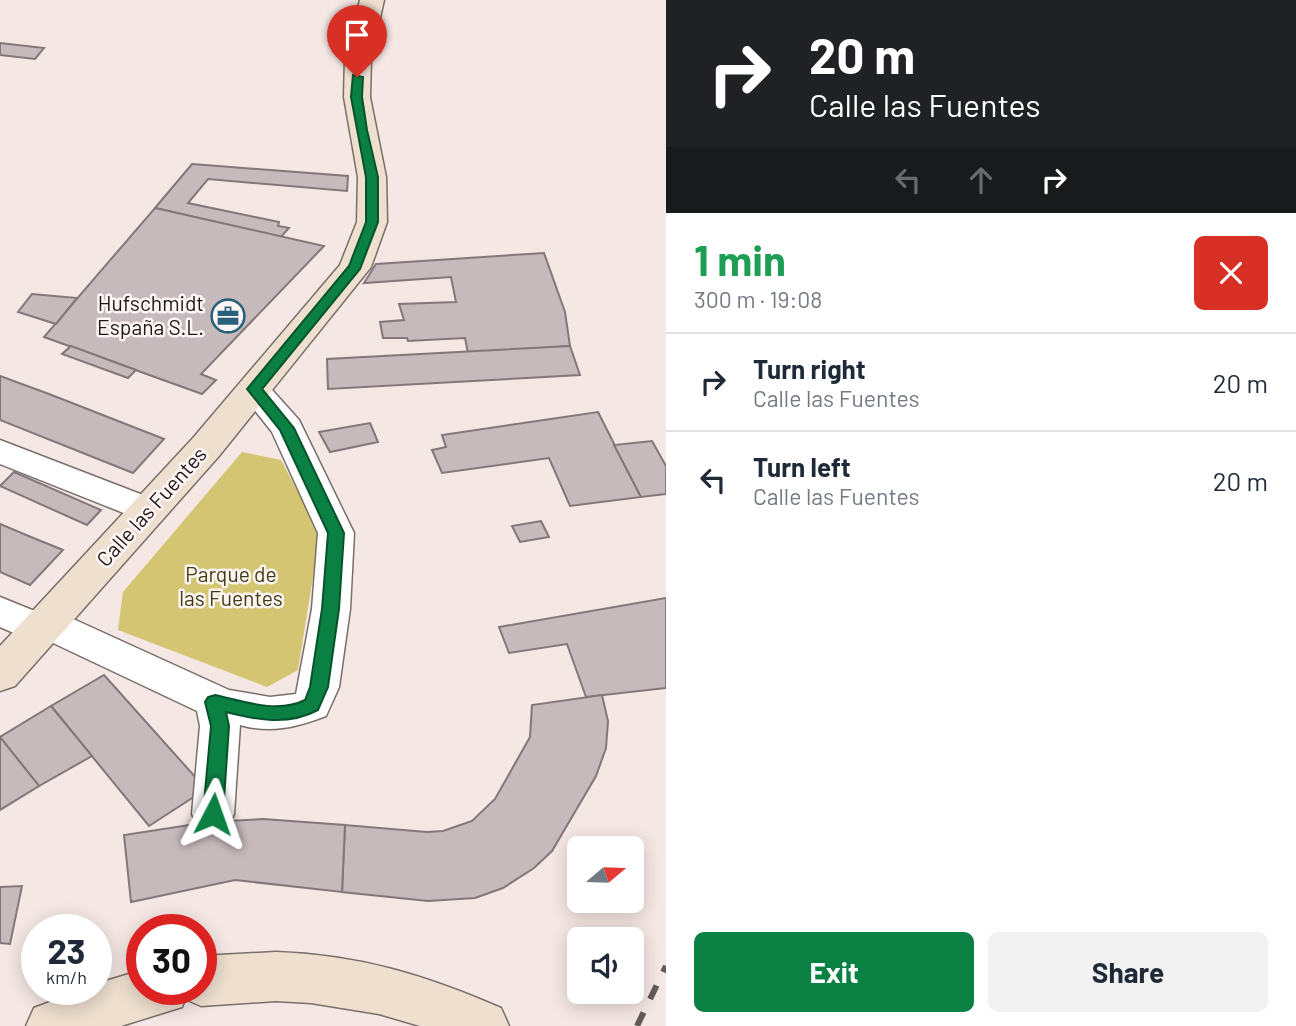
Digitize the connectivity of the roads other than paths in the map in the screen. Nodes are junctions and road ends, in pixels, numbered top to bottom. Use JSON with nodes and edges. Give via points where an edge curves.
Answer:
{"nodes":[{"id":1,"x":372,"y":0,"type":"edge"},
{"id":2,"x":254,"y":389,"type":"junction"},
{"id":3,"x":0,"y":451,"type":"edge"},
{"id":4,"x":149,"y":511,"type":"junction"},
{"id":5,"x":0,"y":611,"type":"edge"},
{"id":6,"x":44,"y":626,"type":"junction"},
{"id":7,"x":0,"y":674,"type":"edge"},
{"id":8,"x":215,"y":702,"type":"junction"},
{"id":9,"x":213,"y":814,"type":"dead end"},
{"id":10,"x":217,"y":979,"type":"edge"},
{"id":11,"x":126,"y":999,"type":"edge"},
{"id":12,"x":53,"y":1026,"type":"edge"},
{"id":13,"x":482,"y":1026,"type":"edge"}],
"edges":[{"from":1,"to":2,"type":"street","name":"Calle las Fuentes","via":[[358,58],[356,97],[372,177],[372,222],[355,267]]},
{"from":2,"to":4,"type":"street","name":"Calle las Fuentes"},
{"from":2,"to":8,"type":"street","via":[[287,428],[336,533],[331,609],[312,705],[279,713]]},
{"from":3,"to":4,"type":"street"},
{"from":4,"to":6,"type":"street","name":"Calle las Fuentes"},
{"from":5,"to":6,"type":"street"},
{"from":6,"to":7,"type":"street","name":"Calle las Fuentes"},
{"from":6,"to":8,"type":"street"},
{"from":8,"to":9,"type":"street","via":[[220,726]]},
{"from":10,"to":13,"type":"street","via":[[311,977],[360,982],[414,997]]},
{"from":11,"to":12,"type":"street"}]}
